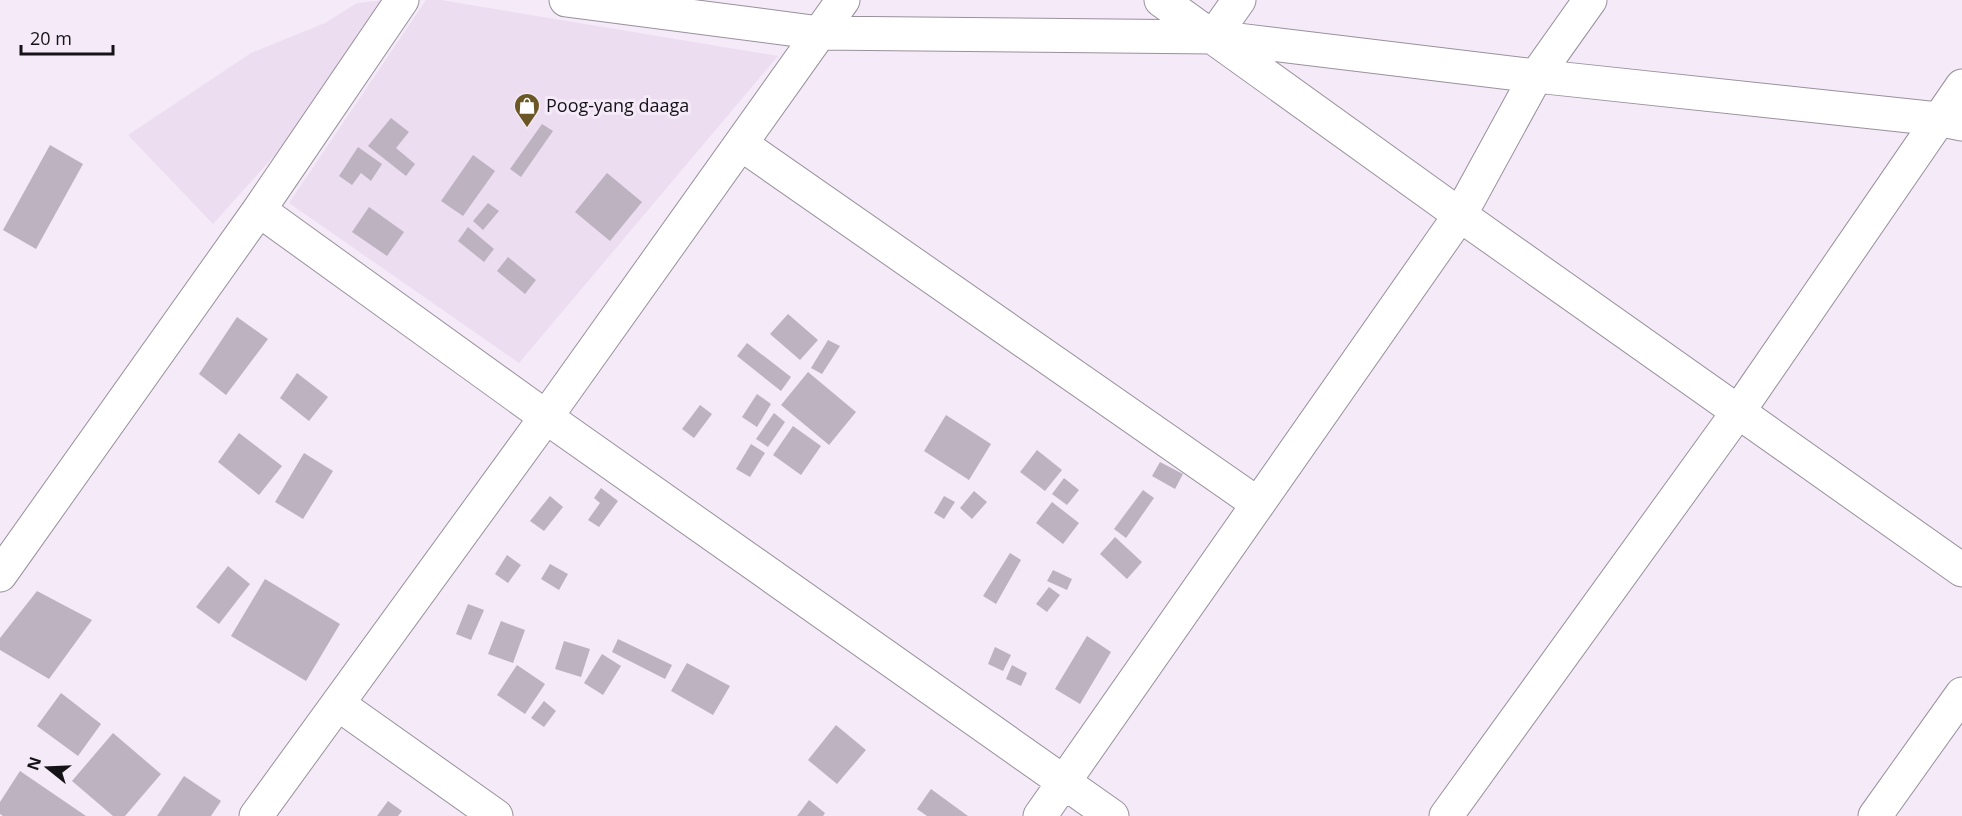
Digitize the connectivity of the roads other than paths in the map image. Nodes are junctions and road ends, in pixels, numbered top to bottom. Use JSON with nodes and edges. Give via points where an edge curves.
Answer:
{"nodes":[{"id":1,"x":402,"y":0,"type":"edge"},
{"id":2,"x":566,"y":0,"type":"edge"},
{"id":3,"x":843,"y":0,"type":"edge"},
{"id":4,"x":1161,"y":0,"type":"edge"},
{"id":5,"x":1239,"y":0,"type":"edge"},
{"id":6,"x":1590,"y":0,"type":"edge"},
{"id":7,"x":820,"y":33,"type":"junction"},
{"id":8,"x":1213,"y":37,"type":"junction"},
{"id":9,"x":1536,"y":76,"type":"junction"},
{"id":10,"x":1962,"y":86,"type":"edge"},
{"id":11,"x":1950,"y":122,"type":"edge"},
{"id":12,"x":741,"y":144,"type":"junction"},
{"id":13,"x":259,"y":210,"type":"junction"},
{"id":14,"x":1460,"y":215,"type":"junction"},
{"id":15,"x":1738,"y":412,"type":"junction"},
{"id":16,"x":546,"y":417,"type":"junction"},
{"id":17,"x":1258,"y":504,"type":"junction"},
{"id":18,"x":1962,"y":570,"type":"edge"},
{"id":19,"x":0,"y":575,"type":"edge"},
{"id":20,"x":1962,"y":694,"type":"edge"},
{"id":21,"x":338,"y":704,"type":"junction"},
{"id":22,"x":1064,"y":782,"type":"junction"},
{"id":23,"x":256,"y":816,"type":"edge"},
{"id":24,"x":496,"y":816,"type":"edge"},
{"id":25,"x":1040,"y":816,"type":"edge"},
{"id":26,"x":1112,"y":816,"type":"edge"},
{"id":27,"x":1446,"y":816,"type":"edge"},
{"id":28,"x":1875,"y":816,"type":"edge"}],
"edges":[{"from":1,"to":13,"type":"street"},
{"from":2,"to":7,"type":"street"},
{"from":3,"to":7,"type":"street"},
{"from":4,"to":8,"type":"street"},
{"from":5,"to":8,"type":"street"},
{"from":6,"to":9,"type":"street"},
{"from":7,"to":8,"type":"street"},
{"from":7,"to":12,"type":"street"},
{"from":8,"to":9,"type":"street"},
{"from":8,"to":14,"type":"street"},
{"from":9,"to":11,"type":"street"},
{"from":9,"to":14,"type":"street"},
{"from":10,"to":11,"type":"street"},
{"from":11,"to":15,"type":"street"},
{"from":12,"to":16,"type":"street"},
{"from":12,"to":17,"type":"street"},
{"from":13,"to":16,"type":"street"},
{"from":13,"to":19,"type":"street"},
{"from":14,"to":15,"type":"street"},
{"from":14,"to":17,"type":"street"},
{"from":15,"to":18,"type":"street"},
{"from":15,"to":27,"type":"street"},
{"from":16,"to":21,"type":"street"},
{"from":16,"to":22,"type":"street"},
{"from":17,"to":22,"type":"street"},
{"from":20,"to":28,"type":"street"},
{"from":21,"to":23,"type":"street"},
{"from":21,"to":24,"type":"street"},
{"from":22,"to":25,"type":"street"},
{"from":22,"to":26,"type":"street"}]}
